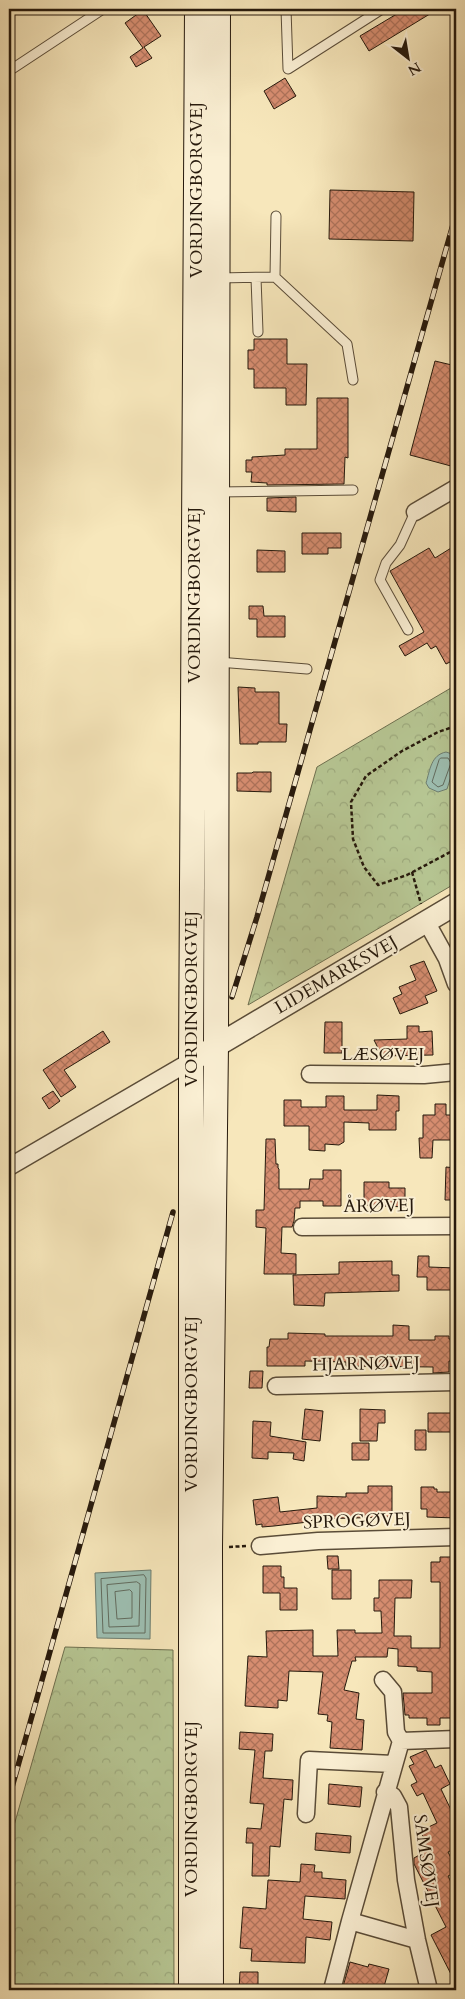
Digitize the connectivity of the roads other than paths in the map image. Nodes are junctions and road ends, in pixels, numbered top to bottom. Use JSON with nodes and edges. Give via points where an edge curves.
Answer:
{"nodes":[{"id":1,"x":197,"y":9,"type":"edge"},
{"id":2,"x":218,"y":9,"type":"edge"},
{"id":3,"x":286,"y":9,"type":"edge"},
{"id":4,"x":382,"y":9,"type":"edge"},
{"id":5,"x":97,"y":10,"type":"edge"},
{"id":6,"x":9,"y":71,"type":"edge"},
{"id":7,"x":276,"y":216,"type":"dead end"},
{"id":8,"x":275,"y":277,"type":"junction"},
{"id":9,"x":256,"y":278,"type":"junction"},
{"id":10,"x":207,"y":279,"type":"junction"},
{"id":11,"x":258,"y":332,"type":"dead end"},
{"id":12,"x":353,"y":380,"type":"dead end"},
{"id":13,"x":353,"y":490,"type":"dead end"},
{"id":14,"x":206,"y":492,"type":"junction"},
{"id":15,"x":454,"y":493,"type":"edge"},
{"id":16,"x":415,"y":512,"type":"joint"},
{"id":17,"x":408,"y":630,"type":"dead end"},
{"id":18,"x":217,"y":662,"type":"junction"},
{"id":19,"x":307,"y":669,"type":"dead end"},
{"id":20,"x":456,"y":904,"type":"edge"},
{"id":21,"x":426,"y":921,"type":"junction"},
{"id":22,"x":456,"y":984,"type":"edge"},
{"id":23,"x":216,"y":1045,"type":"junction"},
{"id":24,"x":191,"y":1061,"type":"junction"},
{"id":25,"x":456,"y":1072,"type":"edge"},
{"id":26,"x":310,"y":1074,"type":"dead end"},
{"id":27,"x":9,"y":1167,"type":"edge"},
{"id":28,"x":456,"y":1226,"type":"edge"},
{"id":29,"x":302,"y":1227,"type":"dead end"},
{"id":30,"x":456,"y":1382,"type":"edge"},
{"id":31,"x":276,"y":1386,"type":"dead end"},
{"id":32,"x":456,"y":1537,"type":"edge"},
{"id":33,"x":260,"y":1546,"type":"road end"},
{"id":34,"x":383,"y":1680,"type":"dead end"},
{"id":35,"x":456,"y":1739,"type":"edge"},
{"id":36,"x":401,"y":1741,"type":"junction"},
{"id":37,"x":393,"y":1764,"type":"junction"},
{"id":38,"x":385,"y":1792,"type":"junction"},
{"id":39,"x":306,"y":1814,"type":"dead end"},
{"id":40,"x":350,"y":1922,"type":"junction"},
{"id":41,"x":418,"y":1940,"type":"junction"},
{"id":42,"x":191,"y":1990,"type":"edge"},
{"id":43,"x":211,"y":1990,"type":"edge"},
{"id":44,"x":332,"y":1990,"type":"edge"},
{"id":45,"x":429,"y":1990,"type":"edge"}],
"edges":[{"from":1,"to":10,"type":"main road","name":"VORDINGBORGVEJ"},
{"from":2,"to":10,"type":"main road","name":"VORDINGBORGVEJ"},
{"from":3,"to":4,"type":"lane","via":[[288,69]]},
{"from":5,"to":6,"type":"lane"},
{"from":7,"to":8,"type":"lane"},
{"from":8,"to":9,"type":"lane"},
{"from":8,"to":12,"type":"lane","via":[[347,344]]},
{"from":9,"to":10,"type":"lane"},
{"from":9,"to":11,"type":"lane"},
{"from":10,"to":14,"type":"main road","name":"VORDINGBORGVEJ"},
{"from":13,"to":14,"type":"lane"},
{"from":14,"to":18,"type":"main road","name":"VORDINGBORGVEJ"},
{"from":14,"to":24,"type":"main road","name":"VORDINGBORGVEJ"},
{"from":15,"to":16,"type":"street"},
{"from":16,"to":17,"type":"lane","via":[[380,580]]},
{"from":18,"to":19,"type":"lane","name":"VORDINGBORGVEJ"},
{"from":18,"to":23,"type":"main road","name":"VORDINGBORGVEJ"},
{"from":20,"to":21,"type":"street","name":"LIDEMARKSVEJ"},
{"from":21,"to":22,"type":"street","via":[[447,959]]},
{"from":21,"to":23,"type":"street","name":"LIDEMARKSVEJ"},
{"from":23,"to":24,"type":"street","name":"LIDEMARKSVEJ"},
{"from":23,"to":43,"type":"main road","name":"VORDINGBORGVEJ","via":[[210,1547]]},
{"from":24,"to":27,"type":"street"},
{"from":24,"to":42,"type":"main road","name":"VORDINGBORGVEJ"},
{"from":25,"to":26,"type":"street","name":"LÆSØVEJ","via":[[424,1076]]},
{"from":28,"to":29,"type":"street","name":"ÅRØVEJ"},
{"from":30,"to":31,"type":"street","name":"HJARNØVEJ"},
{"from":32,"to":33,"type":"street","name":"SPROGØVEJ"},
{"from":34,"to":36,"type":"street","via":[[393,1692],[396,1732]]},
{"from":35,"to":36,"type":"street"},
{"from":36,"to":37,"type":"street"},
{"from":37,"to":38,"type":"street"},
{"from":37,"to":39,"type":"street","via":[[309,1760]]},
{"from":38,"to":40,"type":"street"},
{"from":38,"to":41,"type":"street","name":"SAMSØVEJ","via":[[399,1807],[406,1880]]},
{"from":40,"to":41,"type":"street"},
{"from":40,"to":44,"type":"street"},
{"from":41,"to":45,"type":"street","name":"SAMSØVEJ"}]}
